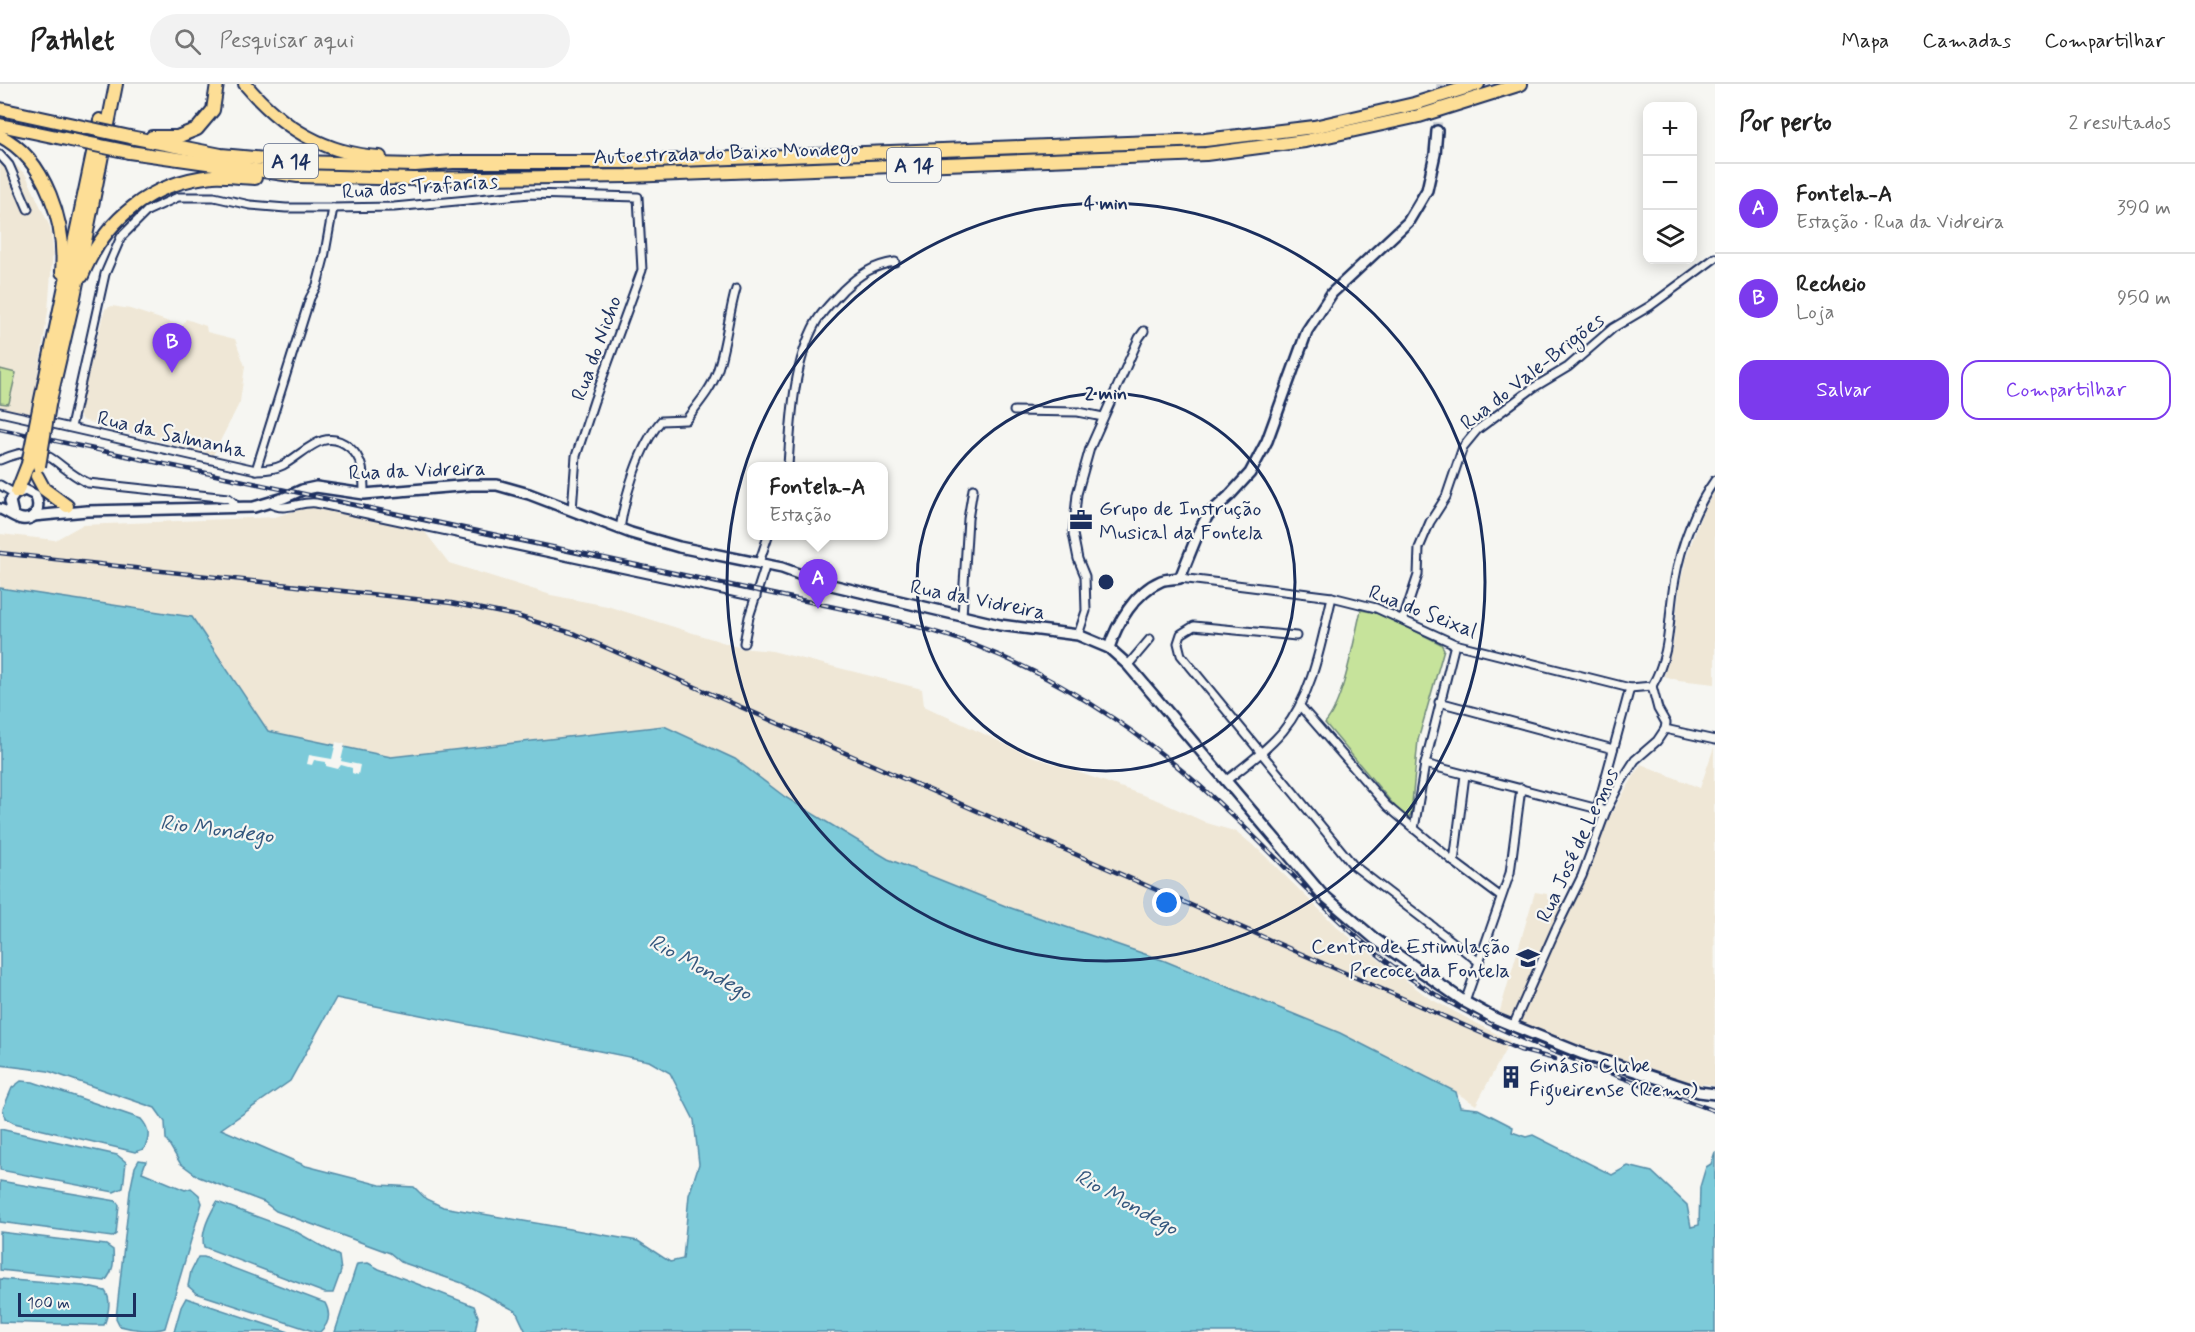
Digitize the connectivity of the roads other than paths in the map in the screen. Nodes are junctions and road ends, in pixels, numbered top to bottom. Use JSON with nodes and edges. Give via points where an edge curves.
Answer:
{"nodes":[{"id":1,"x":107,"y":84,"type":"edge"},
{"id":2,"x":116,"y":84,"type":"edge"},
{"id":3,"x":217,"y":84,"type":"edge"},
{"id":4,"x":245,"y":84,"type":"edge"},
{"id":5,"x":1478,"y":84,"type":"edge"},
{"id":6,"x":1521,"y":84,"type":"edge"},
{"id":7,"x":0,"y":109,"type":"edge"},
{"id":8,"x":0,"y":125,"type":"edge"},
{"id":9,"x":1437,"y":131,"type":"tunnel mouth"},
{"id":10,"x":0,"y":136,"type":"edge"},
{"id":11,"x":130,"y":137,"type":"junction"},
{"id":12,"x":0,"y":155,"type":"edge"},
{"id":13,"x":453,"y":162,"type":"junction"},
{"id":14,"x":298,"y":176,"type":"junction"},
{"id":15,"x":638,"y":197,"type":"joint"},
{"id":16,"x":333,"y":208,"type":"junction"},
{"id":17,"x":28,"y":209,"type":"dead end"},
{"id":18,"x":1715,"y":258,"type":"edge"},
{"id":19,"x":895,"y":262,"type":"dead end"},
{"id":20,"x":736,"y":289,"type":"dead end"},
{"id":21,"x":74,"y":297,"type":"junction"},
{"id":22,"x":59,"y":313,"type":"junction"},
{"id":23,"x":1144,"y":331,"type":"dead end"},
{"id":24,"x":45,"y":404,"type":"junction"},
{"id":25,"x":1014,"y":411,"type":"dead end"},
{"id":26,"x":0,"y":412,"type":"edge"},
{"id":27,"x":1103,"y":417,"type":"junction"},
{"id":28,"x":71,"y":427,"type":"junction"},
{"id":29,"x":0,"y":460,"type":"edge"},
{"id":30,"x":788,"y":462,"type":"edge"},
{"id":31,"x":35,"y":469,"type":"junction"},
{"id":32,"x":256,"y":470,"type":"junction"},
{"id":33,"x":1715,"y":480,"type":"edge"},
{"id":34,"x":0,"y":485,"type":"edge"},
{"id":35,"x":973,"y":489,"type":"dead end"},
{"id":36,"x":15,"y":494,"type":"junction"},
{"id":37,"x":364,"y":494,"type":"junction"},
{"id":38,"x":0,"y":497,"type":"edge"},
{"id":39,"x":36,"y":497,"type":"junction"},
{"id":40,"x":270,"y":503,"type":"junction"},
{"id":41,"x":67,"y":506,"type":"junction"},
{"id":42,"x":234,"y":508,"type":"junction"},
{"id":43,"x":0,"y":509,"type":"edge"},
{"id":44,"x":572,"y":510,"type":"junction"},
{"id":45,"x":87,"y":511,"type":"junction"},
{"id":46,"x":13,"y":514,"type":"junction"},
{"id":47,"x":33,"y":516,"type":"junction"},
{"id":48,"x":620,"y":529,"type":"junction"},
{"id":49,"x":767,"y":540,"type":"edge"},
{"id":50,"x":763,"y":563,"type":"junction"},
{"id":51,"x":1180,"y":578,"type":"junction"},
{"id":52,"x":756,"y":597,"type":"junction"},
{"id":53,"x":1332,"y":597,"type":"junction"},
{"id":54,"x":962,"y":616,"type":"junction"},
{"id":55,"x":1403,"y":620,"type":"junction"},
{"id":56,"x":1078,"y":634,"type":"junction"},
{"id":57,"x":1296,"y":636,"type":"dead end"},
{"id":58,"x":1150,"y":639,"type":"dead end"},
{"id":59,"x":744,"y":643,"type":"dead end"},
{"id":60,"x":1455,"y":644,"type":"junction"},
{"id":61,"x":1108,"y":648,"type":"junction"},
{"id":62,"x":1128,"y":665,"type":"junction"},
{"id":63,"x":1652,"y":686,"type":"junction"},
{"id":64,"x":1630,"y":688,"type":"junction"},
{"id":65,"x":1439,"y":702,"type":"junction"},
{"id":66,"x":1300,"y":706,"type":"junction"},
{"id":67,"x":1665,"y":729,"type":"junction"},
{"id":68,"x":1715,"y":740,"type":"edge"},
{"id":69,"x":1613,"y":749,"type":"junction"},
{"id":70,"x":1262,"y":752,"type":"junction"},
{"id":71,"x":1425,"y":764,"type":"junction"},
{"id":72,"x":1465,"y":775,"type":"junction"},
{"id":73,"x":1227,"y":780,"type":"junction"},
{"id":74,"x":1521,"y":788,"type":"junction"},
{"id":75,"x":1597,"y":809,"type":"junction"},
{"id":76,"x":1606,"y":811,"type":"junction"},
{"id":77,"x":1414,"y":828,"type":"junction"},
{"id":78,"x":1454,"y":862,"type":"junction"},
{"id":79,"x":1501,"y":897,"type":"junction"},
{"id":80,"x":1479,"y":962,"type":"junction"},
{"id":81,"x":1465,"y":1002,"type":"junction"},
{"id":82,"x":1513,"y":1026,"type":"junction"},
{"id":83,"x":1715,"y":1094,"type":"edge"}],
"edges":[{"from":1,"to":22,"type":"highway"},
{"from":2,"to":21,"type":"highway"},
{"from":3,"to":11,"type":"highway","via":[[213,110],[197,129],[177,136]]},
{"from":4,"to":13,"type":"highway","via":[[280,121],[308,138],[342,151]]},
{"from":5,"to":13,"type":"highway","name":"Autoestrada do Baixo Mondego","number":"A 14","via":[[1414,104],[1314,127],[1205,140],[628,162]]},
{"from":6,"to":14,"type":"highway","name":"Autoestrada do Baixo Mondego","number":"A 14","via":[[1407,119],[1305,141],[1206,154],[628,176]]},
{"from":7,"to":11,"type":"highway","name":"Autoestrada do Baixo Mondego","number":"A 14","bridge":true},
{"from":8,"to":14,"type":"highway","name":"Autoestrada do Baixo Mondego","number":"A 14","bridge":true,"via":[[129,152]]},
{"from":9,"to":51,"type":"street","via":[[1427,190],[1408,222],[1332,293],[1307,331],[1267,441],[1250,473],[1208,515]]},
{"from":10,"to":22,"type":"highway","via":[[28,159],[45,183],[56,211],[63,268]]},
{"from":11,"to":13,"type":"highway","name":"Autoestrada do Baixo Mondego","number":"A 14","via":[[221,155],[298,162]]},
{"from":12,"to":17,"type":"street","via":[[9,165]]},
{"from":14,"to":21,"type":"highway","via":[[214,176],[177,182],[142,199],[114,223],[91,253]]},
{"from":15,"to":16,"type":"street","name":"Rua dos Trafarias","via":[[530,194],[394,207]]},
{"from":15,"to":44,"type":"street","name":"Rua do Nicho","via":[[642,270],[576,456]]},
{"from":16,"to":28,"type":"street","via":[[286,208],[214,197],[178,197],[147,212],[121,237],[105,273]]},
{"from":16,"to":32,"type":"street","name":"Rua dos Trafarias","via":[[317,285]]},
{"from":18,"to":55,"type":"street","name":"Rua do Vale-Brigões","via":[[1650,306],[1612,328],[1568,367],[1477,429],[1463,447],[1446,497],[1419,548],[1418,575]]},
{"from":19,"to":30,"type":"street","via":[[866,271],[817,320],[800,367]]},
{"from":20,"to":48,"type":"street","via":[[717,373],[686,420],[661,422],[651,433],[625,499]]},
{"from":21,"to":24,"type":"highway"},
{"from":22,"to":24,"type":"highway"},
{"from":23,"to":27,"type":"street"},
{"from":24,"to":31,"type":"highway","bridge":true},
{"from":25,"to":27,"type":"street","via":[[1078,412]]},
{"from":26,"to":28,"type":"street","name":"Rua da Salmanha"},
{"from":27,"to":56,"type":"street","via":[[1087,458],[1072,522],[1085,576],[1086,611]]},
{"from":28,"to":32,"type":"street","name":"Rua da Salmanha"},
{"from":29,"to":42,"type":"street","via":[[19,452],[37,453],[54,458],[88,483],[228,498]]},
{"from":31,"to":36,"type":"highway"},
{"from":31,"to":39,"type":"highway"},
{"from":31,"to":41,"type":"highway","via":[[44,489]]},
{"from":32,"to":37,"type":"street","name":"Rua da Salmanha","via":[[275,469],[313,444],[337,440],[358,456],[364,474]]},
{"from":33,"to":63,"type":"street","via":[[1688,533],[1675,579],[1668,648]]},
{"from":34,"to":36,"type":"street"},
{"from":35,"to":54,"type":"street"},
{"from":36,"to":38,"type":"street"},
{"from":36,"to":39,"type":"street","via":[[25,490]]},
{"from":36,"to":46,"type":"street","via":[[10,506]]},
{"from":37,"to":40,"type":"street","name":"Rua da Vidreira","via":[[309,488]]},
{"from":37,"to":44,"type":"street","name":"Rua da Vidreira","via":[[497,486]]},
{"from":39,"to":41,"type":"street"},
{"from":39,"to":47,"type":"street","via":[[38,507]]},
{"from":40,"to":42,"type":"street","name":"Rua da Vidreira"},
{"from":40,"to":52,"type":"street","via":[[280,508],[316,503]]},
{"from":41,"to":45,"type":"street"},
{"from":42,"to":45,"type":"street","name":"Rua da Vidreira"},
{"from":43,"to":46,"type":"street"},
{"from":44,"to":48,"type":"street","name":"Rua da Vidreira"},
{"from":45,"to":47,"type":"street"},
{"from":46,"to":47,"type":"street","via":[[21,519]]},
{"from":48,"to":50,"type":"street","name":"Rua da Vidreira","via":[[679,547]]},
{"from":49,"to":50,"type":"street"},
{"from":50,"to":52,"type":"street"},
{"from":50,"to":54,"type":"street","name":"Rua da Vidreira","via":[[823,583]]},
{"from":51,"to":53,"type":"street","name":"Rua do Seixal"},
{"from":51,"to":61,"type":"street","via":[[1162,580],[1141,594],[1118,624]]},
{"from":52,"to":59,"type":"street"},
{"from":53,"to":55,"type":"street","name":"Rua do Seixal","via":[[1376,608]]},
{"from":53,"to":66,"type":"street"},
{"from":54,"to":56,"type":"street","name":"Rua da Vidreira","via":[[1000,626]]},
{"from":55,"to":60,"type":"street","name":"Rua do Seixal"},
{"from":56,"to":61,"type":"street","name":"Rua da Vidreira"},
{"from":57,"to":70,"type":"street","via":[[1197,626],[1187,629],[1179,640],[1181,655]]},
{"from":58,"to":62,"type":"street"},
{"from":60,"to":64,"type":"street","name":"Rua do Seixal"},
{"from":60,"to":65,"type":"street"},
{"from":61,"to":62,"type":"street","name":"Rua da Vidreira"},
{"from":62,"to":73,"type":"street","name":"Rua da Vidreira"},
{"from":63,"to":64,"type":"street","name":"Rua do Seixal"},
{"from":63,"to":67,"type":"street"},
{"from":64,"to":69,"type":"street"},
{"from":65,"to":69,"type":"street"},
{"from":65,"to":71,"type":"street"},
{"from":66,"to":70,"type":"street"},
{"from":66,"to":77,"type":"street","via":[[1387,806]]},
{"from":67,"to":68,"type":"street"},
{"from":67,"to":76,"type":"street","name":"Rua José de Lemos","via":[[1635,760]]},
{"from":69,"to":75,"type":"street"},
{"from":70,"to":73,"type":"street"},
{"from":70,"to":80,"type":"street","via":[[1353,864]]},
{"from":71,"to":72,"type":"street"},
{"from":71,"to":77,"type":"street"},
{"from":72,"to":74,"type":"street"},
{"from":72,"to":78,"type":"street"},
{"from":73,"to":81,"type":"street","name":"Rua da Vidreira","via":[[1321,893],[1375,939]]},
{"from":74,"to":75,"type":"street"},
{"from":74,"to":79,"type":"street","via":[[1510,873]]},
{"from":75,"to":76,"type":"street"},
{"from":76,"to":82,"type":"street","name":"Rua José de Lemos","via":[[1582,876]]},
{"from":77,"to":78,"type":"street"},
{"from":78,"to":79,"type":"street"},
{"from":79,"to":80,"type":"street"},
{"from":80,"to":81,"type":"street"},
{"from":81,"to":82,"type":"street","name":"Rua da Vidreira"},
{"from":82,"to":83,"type":"street","name":"Rua da Vidreira","via":[[1594,1057]]}]}
